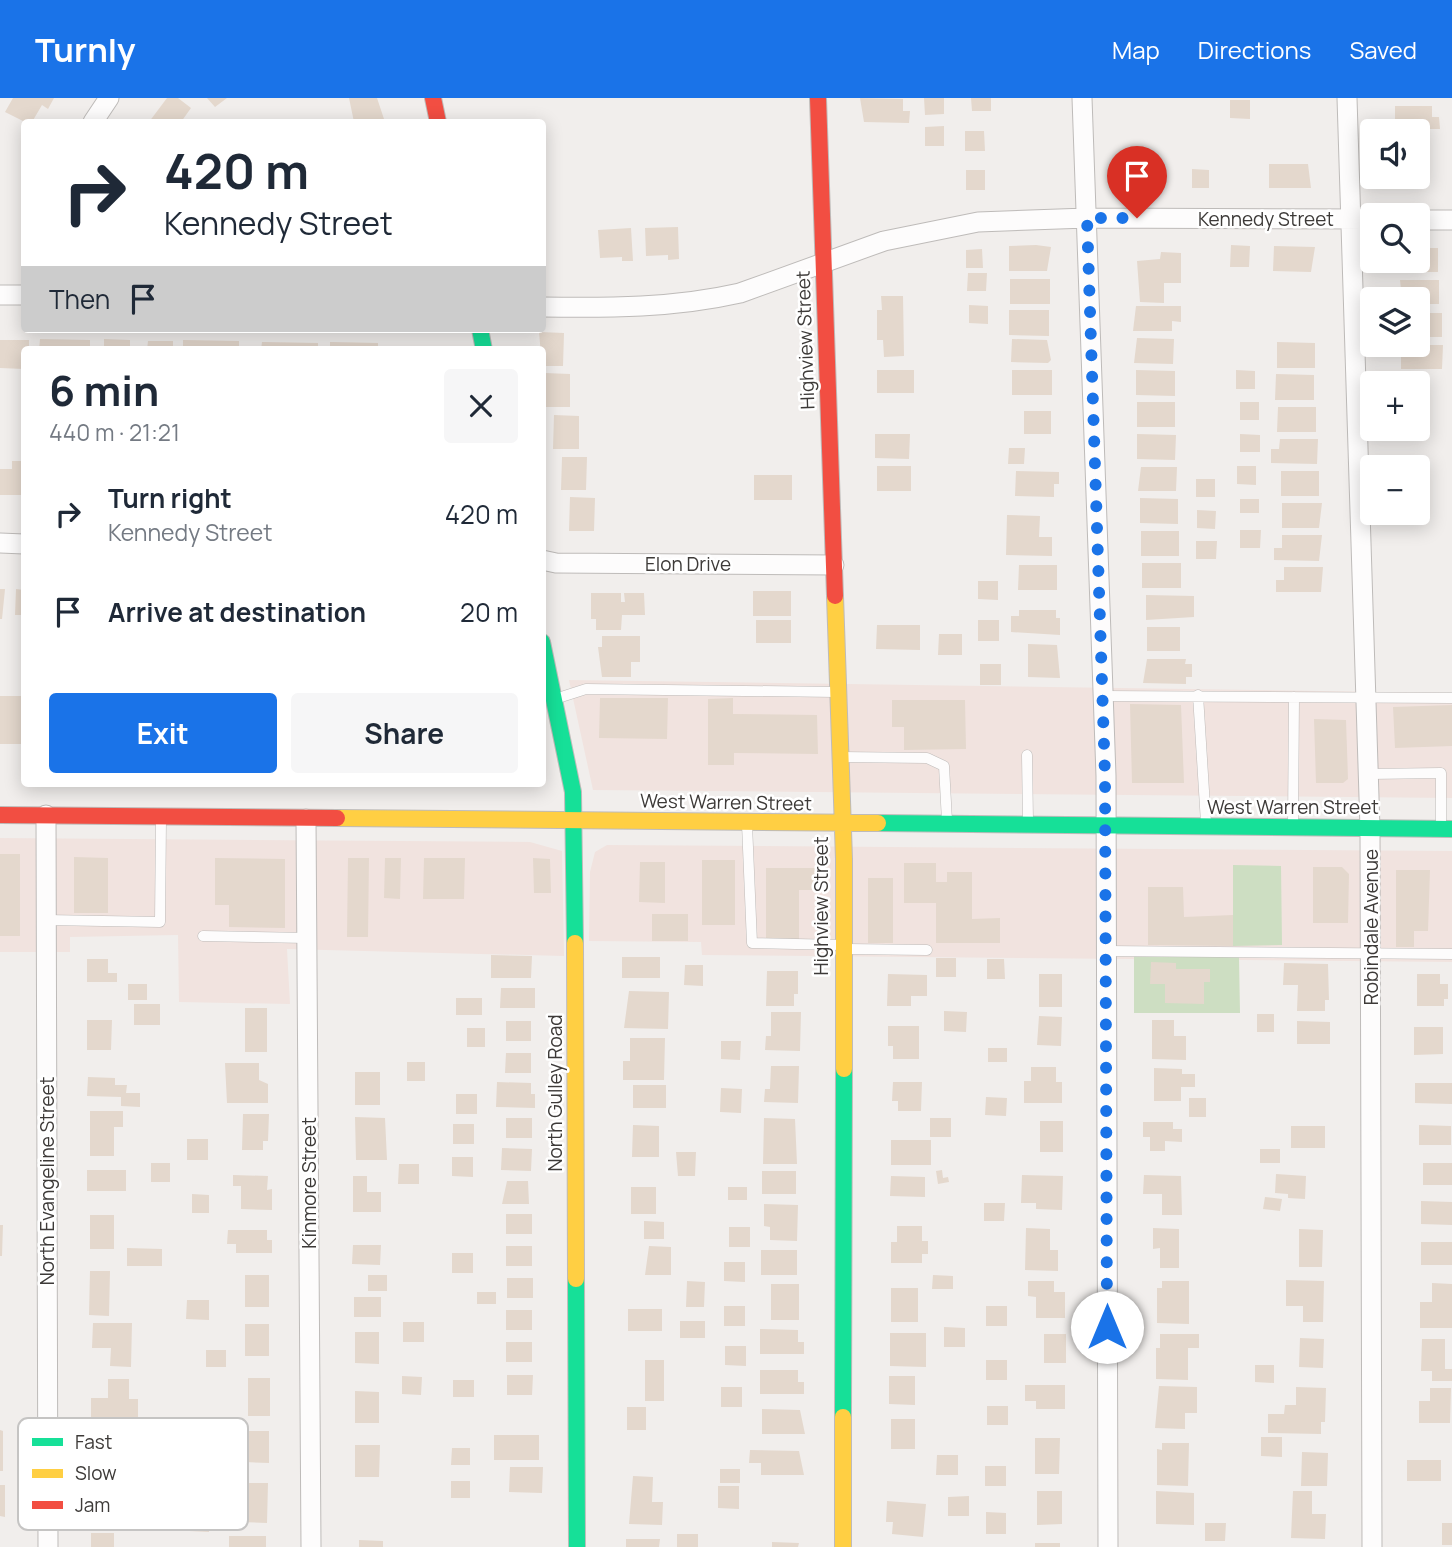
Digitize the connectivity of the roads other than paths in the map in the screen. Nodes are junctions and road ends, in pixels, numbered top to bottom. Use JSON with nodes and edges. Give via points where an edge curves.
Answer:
{"nodes":[{"id":1,"x":108,"y":98,"type":"edge"},
{"id":2,"x":433,"y":98,"type":"edge"},
{"id":3,"x":818,"y":98,"type":"edge"},
{"id":4,"x":1082,"y":98,"type":"edge"},
{"id":5,"x":1347,"y":98,"type":"edge"},
{"id":6,"x":95,"y":119,"type":"edge"},
{"id":7,"x":437,"y":119,"type":"edge"},
{"id":8,"x":1087,"y":218,"type":"junction"},
{"id":9,"x":1351,"y":219,"type":"junction"},
{"id":10,"x":1360,"y":219,"type":"edge"},
{"id":11,"x":1430,"y":220,"type":"edge"},
{"id":12,"x":1452,"y":220,"type":"edge"},
{"id":13,"x":823,"y":263,"type":"junction"},
{"id":14,"x":0,"y":295,"type":"edge"},
{"id":15,"x":21,"y":295,"type":"edge"},
{"id":16,"x":546,"y":307,"type":"edge"},
{"id":17,"x":0,"y":543,"type":"edge"},
{"id":18,"x":21,"y":544,"type":"edge"},
{"id":19,"x":546,"y":561,"type":"edge"},
{"id":20,"x":834,"y":565,"type":"junction"},
{"id":21,"x":546,"y":661,"type":"edge"},
{"id":22,"x":838,"y":692,"type":"junction"},
{"id":23,"x":1103,"y":695,"type":"junction"},
{"id":24,"x":1198,"y":695,"type":"junction"},
{"id":25,"x":1294,"y":697,"type":"junction"},
{"id":26,"x":1367,"y":698,"type":"junction"},
{"id":27,"x":1452,"y":698,"type":"edge"},
{"id":28,"x":554,"y":699,"type":"junction"},
{"id":29,"x":1027,"y":755,"type":"dead end"},
{"id":30,"x":840,"y":757,"type":"junction"},
{"id":31,"x":1369,"y":774,"type":"junction"},
{"id":32,"x":0,"y":815,"type":"edge"},
{"id":33,"x":46,"y":815,"type":"junction"},
{"id":34,"x":161,"y":816,"type":"junction"},
{"id":35,"x":306,"y":819,"type":"junction"},
{"id":36,"x":574,"y":821,"type":"junction"},
{"id":37,"x":747,"y":823,"type":"junction"},
{"id":38,"x":841,"y":824,"type":"junction"},
{"id":39,"x":948,"y":825,"type":"junction"},
{"id":40,"x":1028,"y":825,"type":"junction"},
{"id":41,"x":1105,"y":826,"type":"junction"},
{"id":42,"x":1207,"y":827,"type":"junction"},
{"id":43,"x":1293,"y":828,"type":"junction"},
{"id":44,"x":1370,"y":828,"type":"junction"},
{"id":45,"x":1446,"y":829,"type":"edge"},
{"id":46,"x":46,"y":920,"type":"junction"},
{"id":47,"x":203,"y":936,"type":"dead end"},
{"id":48,"x":307,"y":937,"type":"junction"},
{"id":49,"x":842,"y":947,"type":"junction"},
{"id":50,"x":927,"y":950,"type":"dead end"},
{"id":51,"x":1107,"y":951,"type":"junction"},
{"id":52,"x":1371,"y":953,"type":"junction"},
{"id":53,"x":1452,"y":954,"type":"edge"},
{"id":54,"x":48,"y":1418,"type":"edge"},
{"id":55,"x":312,"y":1547,"type":"edge"},
{"id":56,"x":577,"y":1547,"type":"edge"},
{"id":57,"x":844,"y":1547,"type":"edge"},
{"id":58,"x":1108,"y":1547,"type":"edge"},
{"id":59,"x":1372,"y":1547,"type":"edge"}],
"edges":[{"from":1,"to":6,"type":"street"},
{"from":2,"to":7,"type":"street"},
{"from":3,"to":13,"type":"street","name":"Highview Street"},
{"from":4,"to":8,"type":"street"},
{"from":5,"to":9,"type":"street","name":"Robindale Avenue"},
{"from":8,"to":9,"type":"street","name":"Kennedy Street"},
{"from":8,"to":13,"type":"street","name":"Kennedy Street","via":[[947,226],[884,241]]},
{"from":8,"to":23,"type":"street"},
{"from":9,"to":10,"type":"street","name":"Kennedy Street"},
{"from":9,"to":26,"type":"street","name":"Robindale Avenue"},
{"from":11,"to":12,"type":"street"},
{"from":13,"to":16,"type":"street","name":"Kennedy Street","via":[[716,298],[636,307]]},
{"from":13,"to":20,"type":"street","name":"Highview Street"},
{"from":14,"to":15,"type":"street"},
{"from":17,"to":18,"type":"street"},
{"from":19,"to":20,"type":"street","name":"Elon Drive"},
{"from":20,"to":22,"type":"street","name":"Highview Street"},
{"from":21,"to":28,"type":"street","name":"North Gulley Road"},
{"from":22,"to":28,"type":"lane","via":[[586,689]]},
{"from":22,"to":30,"type":"street","name":"Highview Street"},
{"from":23,"to":24,"type":"lane"},
{"from":23,"to":41,"type":"street"},
{"from":24,"to":25,"type":"lane"},
{"from":24,"to":42,"type":"lane"},
{"from":25,"to":26,"type":"lane"},
{"from":25,"to":43,"type":"lane"},
{"from":26,"to":27,"type":"lane"},
{"from":26,"to":31,"type":"street","name":"Robindale Avenue"},
{"from":28,"to":36,"type":"street","name":"North Gulley Road","via":[[573,792]]},
{"from":29,"to":40,"type":"lane"},
{"from":30,"to":38,"type":"street","name":"Highview Street"},
{"from":30,"to":39,"type":"lane","via":[[927,758],[944,766]]},
{"from":31,"to":44,"type":"street","name":"Robindale Avenue"},
{"from":31,"to":45,"type":"lane","via":[[1441,772]]},
{"from":32,"to":33,"type":"street","name":"West Warren Street"},
{"from":33,"to":34,"type":"street","name":"West Warren Street"},
{"from":33,"to":46,"type":"street","name":"North Evangeline Street"},
{"from":34,"to":35,"type":"street","name":"West Warren Street"},
{"from":34,"to":46,"type":"lane","via":[[160,922]]},
{"from":35,"to":36,"type":"street","name":"West Warren Street"},
{"from":35,"to":48,"type":"street","name":"Kinmore Street"},
{"from":36,"to":37,"type":"street","name":"West Warren Street"},
{"from":36,"to":56,"type":"street","name":"North Gulley Road"},
{"from":37,"to":38,"type":"street","name":"West Warren Street"},
{"from":37,"to":49,"type":"lane","via":[[752,943]]},
{"from":38,"to":39,"type":"street","name":"West Warren Street"},
{"from":38,"to":49,"type":"street","name":"Highview Street"},
{"from":39,"to":40,"type":"street","name":"West Warren Street"},
{"from":40,"to":41,"type":"street","name":"West Warren Street"},
{"from":41,"to":42,"type":"street","name":"West Warren Street"},
{"from":41,"to":51,"type":"street"},
{"from":42,"to":43,"type":"street","name":"West Warren Street"},
{"from":43,"to":44,"type":"street","name":"West Warren Street"},
{"from":44,"to":45,"type":"street","name":"West Warren Street"},
{"from":44,"to":52,"type":"street","name":"Robindale Avenue"},
{"from":46,"to":54,"type":"street","name":"North Evangeline Street"},
{"from":47,"to":48,"type":"lane"},
{"from":48,"to":55,"type":"street","name":"Kinmore Street"},
{"from":49,"to":50,"type":"lane"},
{"from":49,"to":57,"type":"street","name":"Highview Street"},
{"from":51,"to":52,"type":"lane"},
{"from":51,"to":58,"type":"street"},
{"from":52,"to":53,"type":"lane"},
{"from":52,"to":59,"type":"street","name":"Robindale Avenue"}]}
